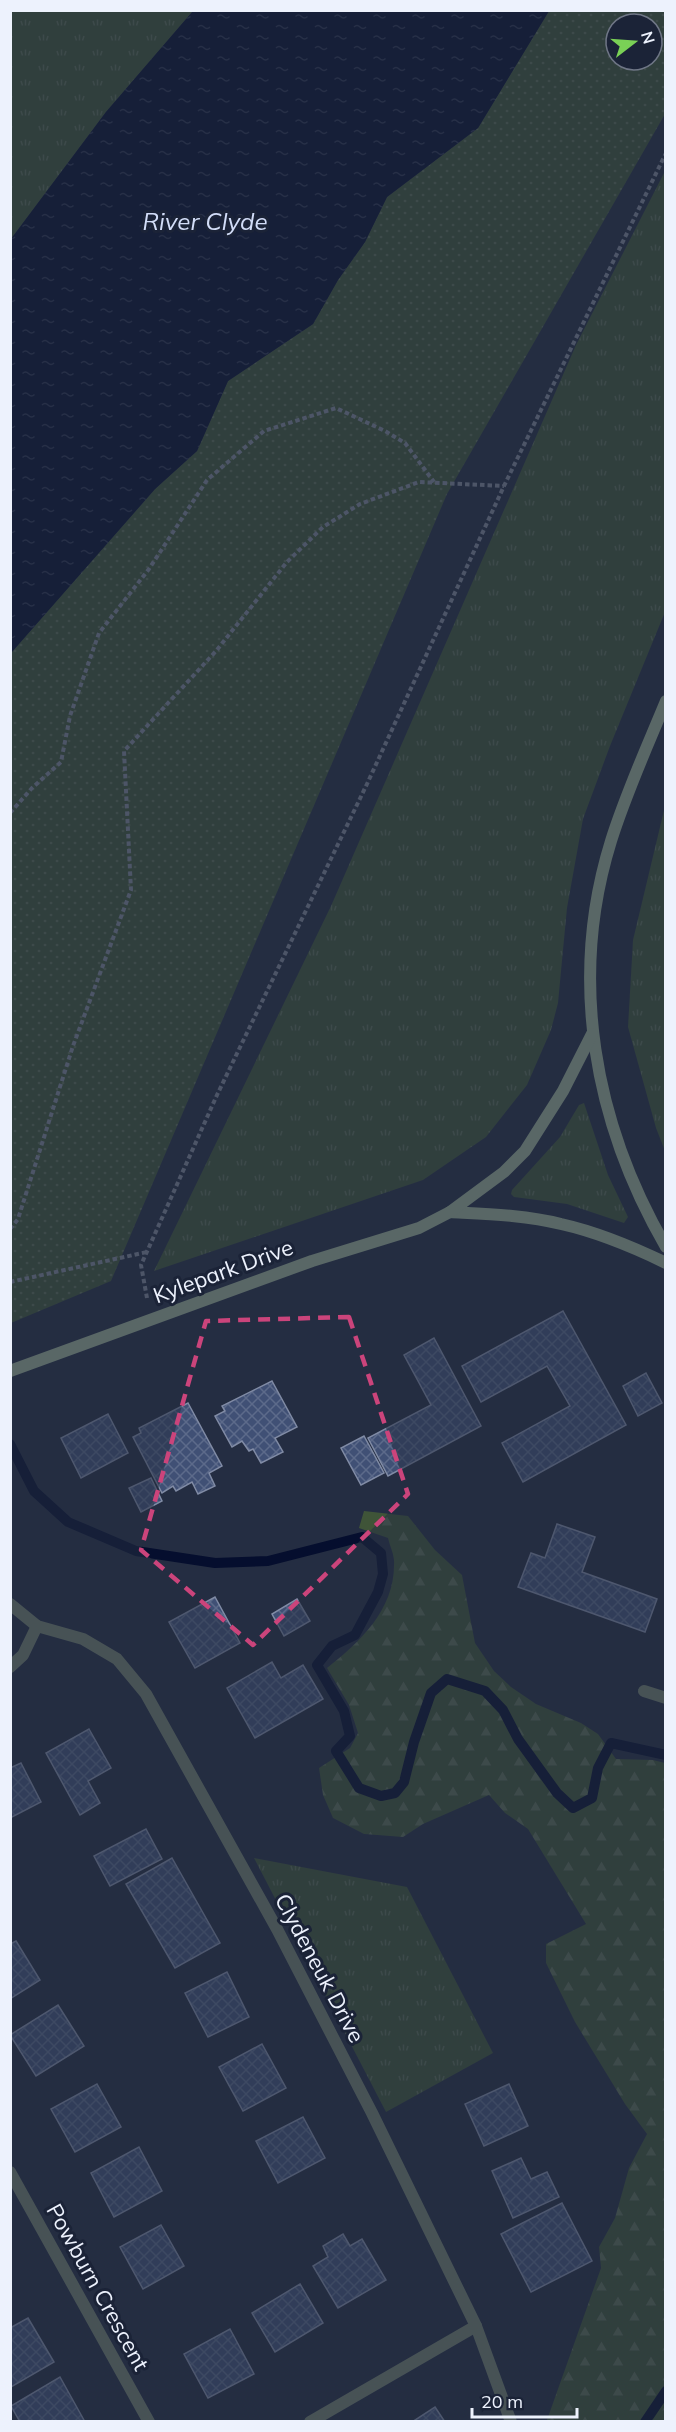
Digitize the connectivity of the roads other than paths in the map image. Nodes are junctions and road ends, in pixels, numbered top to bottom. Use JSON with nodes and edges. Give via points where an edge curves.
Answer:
{"nodes":[{"id":1,"x":666,"y":701,"type":"edge"},
{"id":2,"x":592,"y":1034,"type":"junction"},
{"id":3,"x":450,"y":1212,"type":"junction"},
{"id":4,"x":666,"y":1247,"type":"edge"},
{"id":5,"x":666,"y":1263,"type":"edge"},
{"id":6,"x":10,"y":1371,"type":"edge"},
{"id":7,"x":10,"y":1604,"type":"edge"},
{"id":8,"x":37,"y":1626,"type":"junction"},
{"id":9,"x":10,"y":1667,"type":"edge"},
{"id":10,"x":644,"y":1691,"type":"dead end"},
{"id":11,"x":666,"y":1698,"type":"edge"},
{"id":12,"x":10,"y":2172,"type":"edge"},
{"id":13,"x":476,"y":2326,"type":"junction"},
{"id":14,"x":149,"y":2421,"type":"edge"},
{"id":15,"x":310,"y":2421,"type":"edge"},
{"id":16,"x":511,"y":2421,"type":"edge"}],
"edges":[{"from":1,"to":2,"type":"street","via":[[610,841],[601,880],[590,971]]},
{"from":2,"to":3,"type":"street","name":"Kylepark Drive","via":[[563,1091],[525,1151],[504,1173]]},
{"from":2,"to":4,"type":"street","via":[[619,1151]]},
{"from":3,"to":5,"type":"street","via":[[562,1224]]},
{"from":3,"to":6,"type":"street","name":"Kylepark Drive","via":[[419,1228],[312,1262]]},
{"from":7,"to":8,"type":"street","name":"Clydeneuk Drive"},
{"from":8,"to":9,"type":"street","via":[[23,1656]]},
{"from":8,"to":13,"type":"street","name":"Clydeneuk Drive","via":[[82,1639],[117,1659],[146,1694],[277,1929]]},
{"from":10,"to":11,"type":"street"},
{"from":12,"to":14,"type":"street","name":"Powburn Crescent"},
{"from":13,"to":15,"type":"street"},
{"from":13,"to":16,"type":"street","name":"Clydeneuk Drive"}]}
